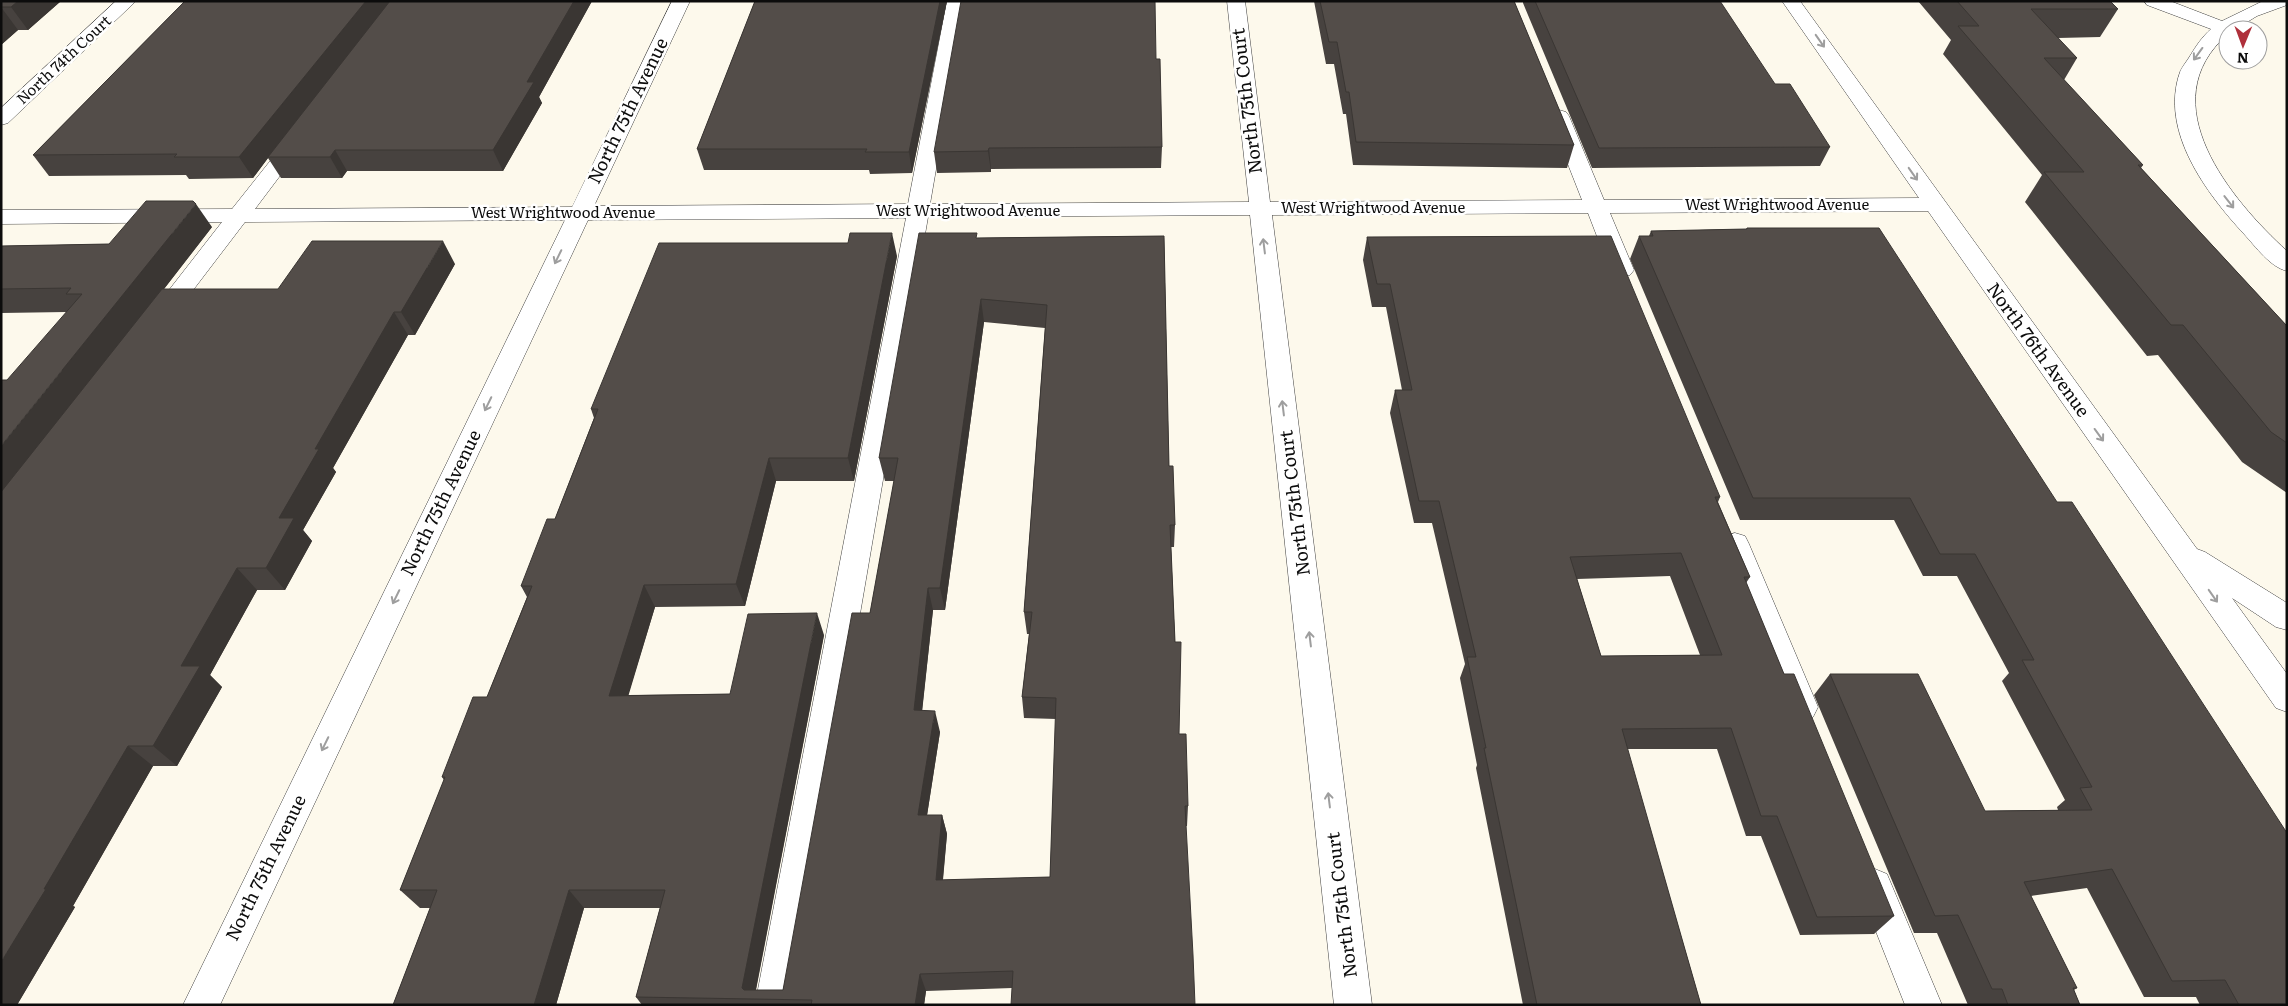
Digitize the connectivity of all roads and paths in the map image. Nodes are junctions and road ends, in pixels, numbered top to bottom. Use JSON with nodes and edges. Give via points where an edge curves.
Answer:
{"nodes":[{"id":1,"x":127,"y":1,"type":"edge"},
{"id":2,"x":681,"y":1,"type":"edge"},
{"id":3,"x":956,"y":1,"type":"edge"},
{"id":4,"x":1236,"y":1,"type":"edge"},
{"id":5,"x":1792,"y":1,"type":"edge"},
{"id":6,"x":2153,"y":1,"type":"edge"},
{"id":7,"x":2282,"y":1,"type":"edge"},
{"id":8,"x":2231,"y":20,"type":"edge"},
{"id":9,"x":2218,"y":26,"type":"edge"},
{"id":10,"x":2218,"y":34,"type":"edge"},
{"id":11,"x":1548,"y":90,"type":"edge"},
{"id":12,"x":1,"y":118,"type":"edge"},
{"id":13,"x":312,"y":120,"type":"edge"},
{"id":14,"x":1934,"y":204,"type":"junction"},
{"id":15,"x":1596,"y":207,"type":"junction"},
{"id":16,"x":1260,"y":208,"type":"junction"},
{"id":17,"x":919,"y":211,"type":"junction"},
{"id":18,"x":579,"y":213,"type":"junction"},
{"id":19,"x":239,"y":215,"type":"junction"},
{"id":20,"x":1,"y":217,"type":"edge"},
{"id":21,"x":2287,"y":264,"type":"edge"},
{"id":22,"x":1630,"y":289,"type":"edge"},
{"id":23,"x":148,"y":333,"type":"edge"},
{"id":24,"x":1724,"y":518,"type":"edge"},
{"id":25,"x":2183,"y":553,"type":"junction"},
{"id":26,"x":2287,"y":618,"type":"edge"},
{"id":27,"x":2287,"y":699,"type":"edge"},
{"id":28,"x":1811,"y":730,"type":"edge"},
{"id":29,"x":1868,"y":867,"type":"edge"},
{"id":30,"x":201,"y":1005,"type":"edge"},
{"id":31,"x":774,"y":1005,"type":"edge"},
{"id":32,"x":1353,"y":1005,"type":"edge"},
{"id":33,"x":1924,"y":1005,"type":"edge"}],
"edges":[{"from":1,"to":12,"type":"street","name":"North 74th Court"},
{"from":2,"to":18,"type":"street","name":"North 75th Avenue"},
{"from":3,"to":17,"type":"street"},
{"from":4,"to":16,"type":"street","name":"North 75th Court"},
{"from":5,"to":14,"type":"street","name":"North 76th Avenue","one_way":true},
{"from":6,"to":9,"type":"street"},
{"from":7,"to":8,"type":"street","via":[[2240,10]]},
{"from":10,"to":21,"type":"street","one_way":true,"via":[[2203,48],[2190,69],[2185,84],[2186,119],[2201,160],[2214,182],[2252,229]]},
{"from":11,"to":15,"type":"street"},
{"from":13,"to":19,"type":"street"},
{"from":14,"to":15,"type":"street","name":"West Wrightwood Avenue"},
{"from":14,"to":25,"type":"street","name":"North 76th Avenue","one_way":true},
{"from":15,"to":16,"type":"street","name":"West Wrightwood Avenue"},
{"from":15,"to":22,"type":"street"},
{"from":16,"to":17,"type":"street","name":"West Wrightwood Avenue"},
{"from":32,"to":16,"type":"street","name":"North 75th Court","one_way":true},
{"from":17,"to":18,"type":"street","name":"West Wrightwood Avenue"},
{"from":17,"to":31,"type":"street"},
{"from":18,"to":19,"type":"street","name":"West Wrightwood Avenue"},
{"from":18,"to":30,"type":"street","name":"North 75th Avenue","one_way":true},
{"from":19,"to":20,"type":"street","name":"West Wrightwood Avenue"},
{"from":19,"to":23,"type":"street"},
{"from":24,"to":28,"type":"street"},
{"from":25,"to":26,"type":"street"},
{"from":25,"to":27,"type":"street","name":"North 76th Avenue","one_way":true},
{"from":29,"to":33,"type":"street"}]}
